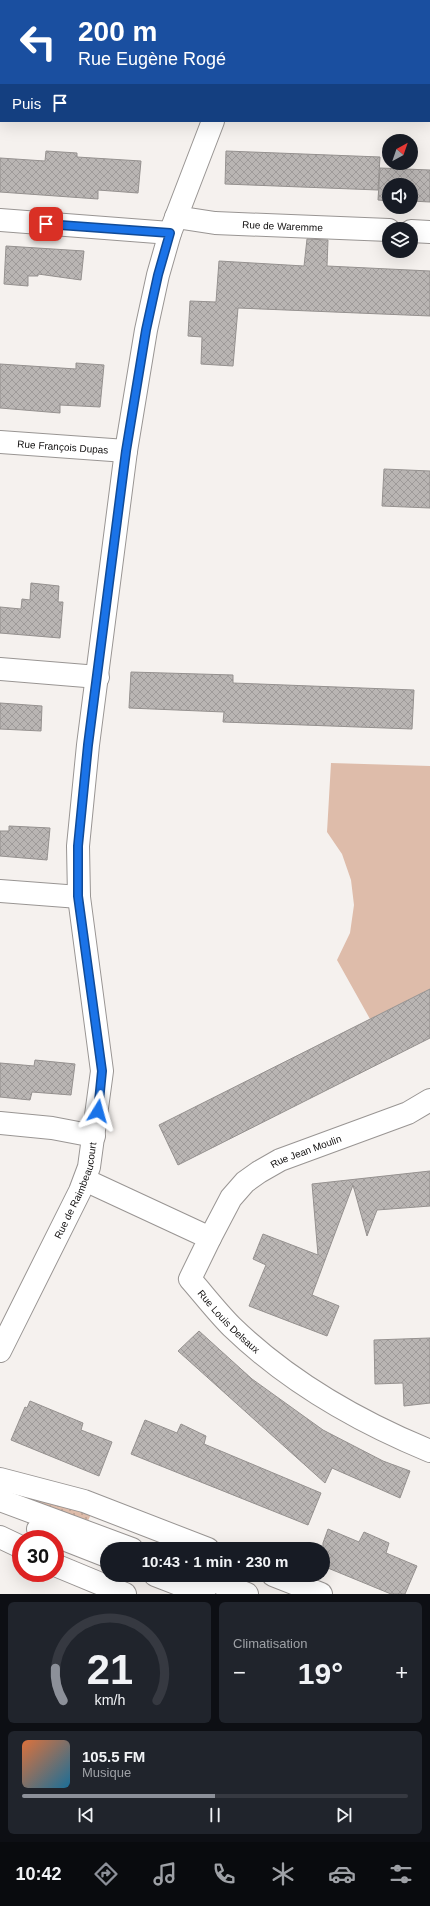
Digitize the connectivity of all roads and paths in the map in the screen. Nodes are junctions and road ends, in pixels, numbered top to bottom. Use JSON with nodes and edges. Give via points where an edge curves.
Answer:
{"nodes":[{"id":1,"x":213,"y":122,"type":"edge"},
{"id":2,"x":0,"y":220,"type":"edge"},
{"id":3,"x":173,"y":225,"type":"junction"},
{"id":4,"x":382,"y":230,"type":"edge"},
{"id":5,"x":418,"y":231,"type":"edge"},
{"id":6,"x":430,"y":232,"type":"edge"},
{"id":7,"x":0,"y":442,"type":"edge"},
{"id":8,"x":126,"y":451,"type":"junction"},
{"id":9,"x":0,"y":669,"type":"edge"},
{"id":10,"x":98,"y":677,"type":"junction"},
{"id":11,"x":0,"y":891,"type":"edge"},
{"id":12,"x":78,"y":896,"type":"junction"},
{"id":13,"x":430,"y":1100,"type":"edge"},
{"id":14,"x":0,"y":1124,"type":"edge"},
{"id":15,"x":94,"y":1136,"type":"junction"},
{"id":16,"x":85,"y":1180,"type":"junction"},
{"id":17,"x":210,"y":1238,"type":"junction"},
{"id":18,"x":0,"y":1351,"type":"edge"},
{"id":19,"x":430,"y":1451,"type":"edge"},
{"id":20,"x":0,"y":1479,"type":"edge"},
{"id":21,"x":0,"y":1500,"type":"edge"},
{"id":22,"x":0,"y":1514,"type":"edge"},
{"id":23,"x":0,"y":1537,"type":"edge"},
{"id":24,"x":113,"y":1542,"type":"edge"},
{"id":25,"x":190,"y":1542,"type":"edge"},
{"id":26,"x":12,"y":1543,"type":"edge"},
{"id":27,"x":100,"y":1553,"type":"edge"},
{"id":28,"x":64,"y":1569,"type":"edge"},
{"id":29,"x":173,"y":1582,"type":"edge"},
{"id":30,"x":217,"y":1582,"type":"edge"},
{"id":31,"x":291,"y":1582,"type":"edge"},
{"id":32,"x":124,"y":1594,"type":"edge"},
{"id":33,"x":204,"y":1594,"type":"edge"},
{"id":34,"x":247,"y":1594,"type":"edge"},
{"id":35,"x":321,"y":1594,"type":"edge"}],
"edges":[{"from":1,"to":3,"type":"street","name":"Rue de Raimbeaucourt"},
{"from":2,"to":3,"type":"street","name":"Rue de Waremme"},
{"from":3,"to":4,"type":"street","name":"Rue de Waremme","via":[[215,222]]},
{"from":3,"to":8,"type":"street","name":"Rue de Raimbeaucourt","via":[[158,275],[146,330]]},
{"from":5,"to":6,"type":"street"},
{"from":7,"to":8,"type":"street","name":"Rue François Dupas"},
{"from":8,"to":10,"type":"street","name":"Rue de Raimbeaucourt"},
{"from":9,"to":10,"type":"street"},
{"from":10,"to":12,"type":"street","name":"Rue de Raimbeaucourt","via":[[78,846]]},
{"from":11,"to":12,"type":"street"},
{"from":12,"to":15,"type":"street","name":"Rue de Raimbeaucourt","via":[[102,1071]]},
{"from":13,"to":17,"type":"street","name":"Rue Jean Moulin","via":[[408,1113],[280,1160],[259,1172],[245,1182],[231,1198]]},
{"from":14,"to":15,"type":"street","via":[[52,1128]]},
{"from":15,"to":16,"type":"street","name":"Rue de Raimbeaucourt"},
{"from":16,"to":17,"type":"street"},
{"from":16,"to":18,"type":"street","name":"Rue de Raimbeaucourt"},
{"from":17,"to":19,"type":"street","name":"Rue Louis Delsaux","via":[[190,1279],[232,1327],[292,1378],[349,1414]]},
{"from":20,"to":25,"type":"street","via":[[84,1501]]},
{"from":21,"to":24,"type":"street"},
{"from":22,"to":27,"type":"street"},
{"from":23,"to":26,"type":"street"},
{"from":28,"to":32,"type":"street"},
{"from":29,"to":33,"type":"street"},
{"from":30,"to":34,"type":"street"},
{"from":31,"to":35,"type":"street"}]}
